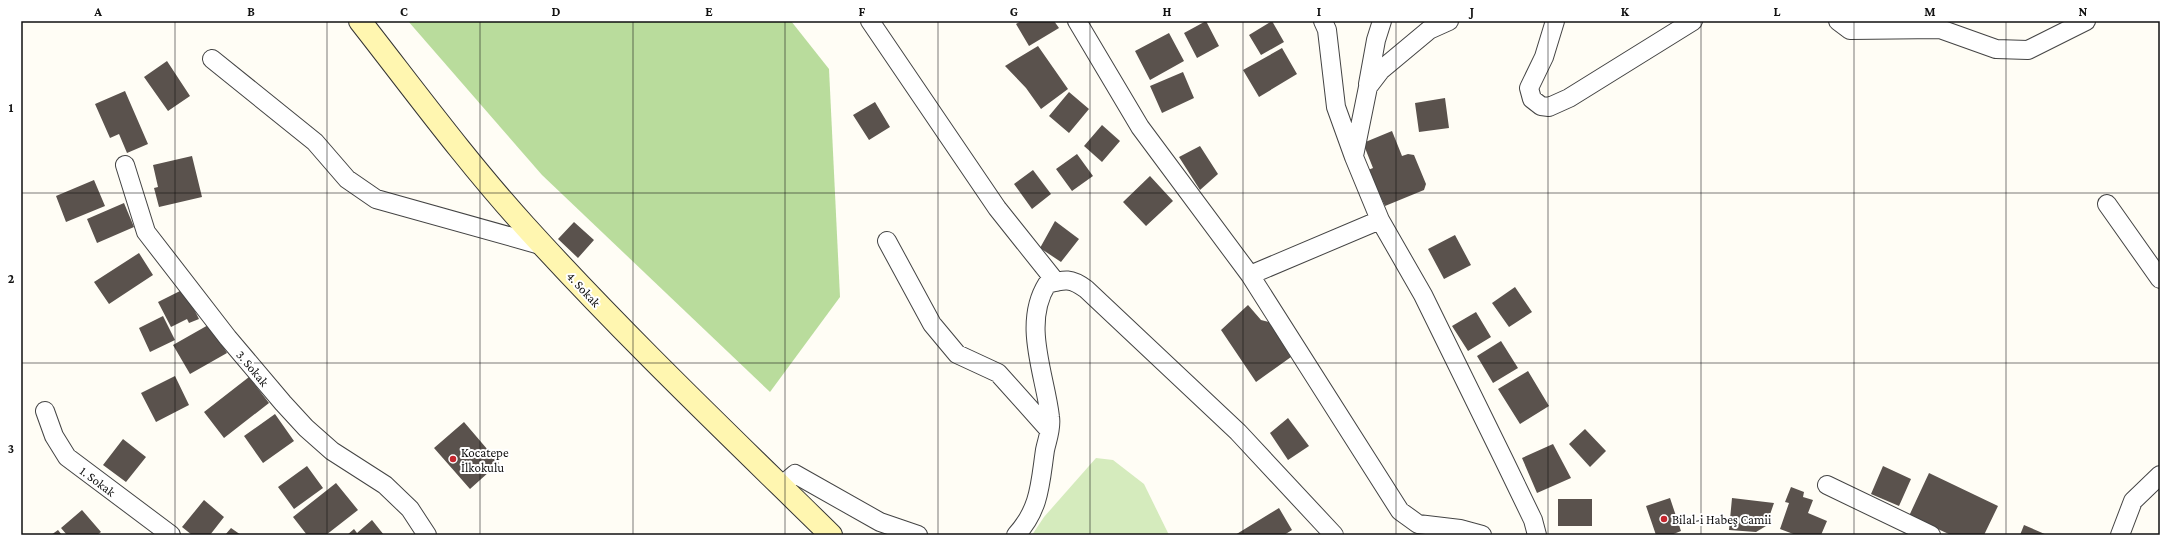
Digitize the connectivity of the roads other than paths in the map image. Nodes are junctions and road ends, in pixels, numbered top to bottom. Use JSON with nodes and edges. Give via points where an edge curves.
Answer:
{"nodes":[{"id":1,"x":360,"y":21,"type":"edge"},
{"id":2,"x":870,"y":21,"type":"edge"},
{"id":3,"x":1077,"y":21,"type":"edge"},
{"id":4,"x":1323,"y":21,"type":"edge"},
{"id":5,"x":1382,"y":21,"type":"edge"},
{"id":6,"x":1449,"y":21,"type":"edge"},
{"id":7,"x":1556,"y":21,"type":"edge"},
{"id":8,"x":1693,"y":21,"type":"edge"},
{"id":9,"x":1838,"y":21,"type":"edge"},
{"id":10,"x":2086,"y":21,"type":"edge"},
{"id":11,"x":212,"y":59,"type":"dead end"},
{"id":12,"x":1368,"y":87,"type":"junction"},
{"id":13,"x":1354,"y":157,"type":"junction"},
{"id":14,"x":125,"y":165,"type":"dead end"},
{"id":15,"x":2107,"y":204,"type":"dead end"},
{"id":16,"x":1380,"y":220,"type":"junction"},
{"id":17,"x":888,"y":241,"type":"dead end"},
{"id":18,"x":544,"y":246,"type":"junction"},
{"id":19,"x":1250,"y":275,"type":"junction"},
{"id":20,"x":2160,"y":279,"type":"edge"},
{"id":21,"x":1056,"y":282,"type":"junction"},
{"id":22,"x":45,"y":411,"type":"dead end"},
{"id":23,"x":1049,"y":430,"type":"junction"},
{"id":24,"x":2160,"y":475,"type":"edge"},
{"id":25,"x":1827,"y":484,"type":"dead end"},
{"id":26,"x":781,"y":486,"type":"junction"},
{"id":27,"x":170,"y":535,"type":"edge"},
{"id":28,"x":427,"y":535,"type":"edge"},
{"id":29,"x":831,"y":535,"type":"edge"},
{"id":30,"x":918,"y":535,"type":"edge"},
{"id":31,"x":1016,"y":535,"type":"edge"},
{"id":32,"x":1334,"y":535,"type":"edge"},
{"id":33,"x":1482,"y":535,"type":"edge"},
{"id":34,"x":1537,"y":535,"type":"edge"},
{"id":35,"x":1930,"y":535,"type":"edge"},
{"id":36,"x":2120,"y":535,"type":"edge"}],
"edges":[{"from":1,"to":18,"type":"street","name":"4. Sokak","via":[[475,168]]},
{"from":2,"to":21,"type":"street","via":[[997,208]]},
{"from":3,"to":19,"type":"street","via":[[1140,127]]},
{"from":4,"to":13,"type":"street","via":[[1327,30],[1336,107]]},
{"from":5,"to":12,"type":"street"},
{"from":6,"to":12,"type":"street","via":[[1429,30],[1381,70]]},
{"from":7,"to":8,"type":"street","via":[[1544,57],[1529,88],[1532,99],[1540,106],[1549,107],[1569,98]]},
{"from":9,"to":10,"type":"street","via":[[1850,30],[1940,29],[1996,49],[2028,50]]},
{"from":11,"to":18,"type":"street","via":[[315,142],[347,179],[376,199]]},
{"from":12,"to":13,"type":"street"},
{"from":13,"to":16,"type":"street"},
{"from":14,"to":28,"type":"street","name":"3. Sokak","via":[[146,232],[228,338],[306,428],[332,451],[385,485],[410,509]]},
{"from":15,"to":20,"type":"street"},
{"from":16,"to":19,"type":"street"},
{"from":16,"to":34,"type":"street","via":[[1423,295],[1533,520]]},
{"from":17,"to":23,"type":"street","via":[[932,324],[957,354],[998,373]]},
{"from":18,"to":26,"type":"street","name":"4. Sokak","via":[[647,356]]},
{"from":19,"to":33,"type":"street","via":[[1400,511],[1418,524],[1460,529]]},
{"from":21,"to":23,"type":"street","via":[[1047,284],[1037,306],[1036,339],[1051,419]]},
{"from":21,"to":32,"type":"street","via":[[1065,279],[1086,289],[1238,432]]},
{"from":22,"to":27,"type":"street","name":"1. Sokak","via":[[54,436],[67,457]]},
{"from":23,"to":31,"type":"street","via":[[1039,496],[1028,522]]},
{"from":24,"to":36,"type":"street","via":[[2133,501]]},
{"from":25,"to":35,"type":"street"},
{"from":26,"to":29,"type":"street","name":"4. Sokak"},
{"from":26,"to":30,"type":"street","via":[[795,474],[880,522]]}]}
